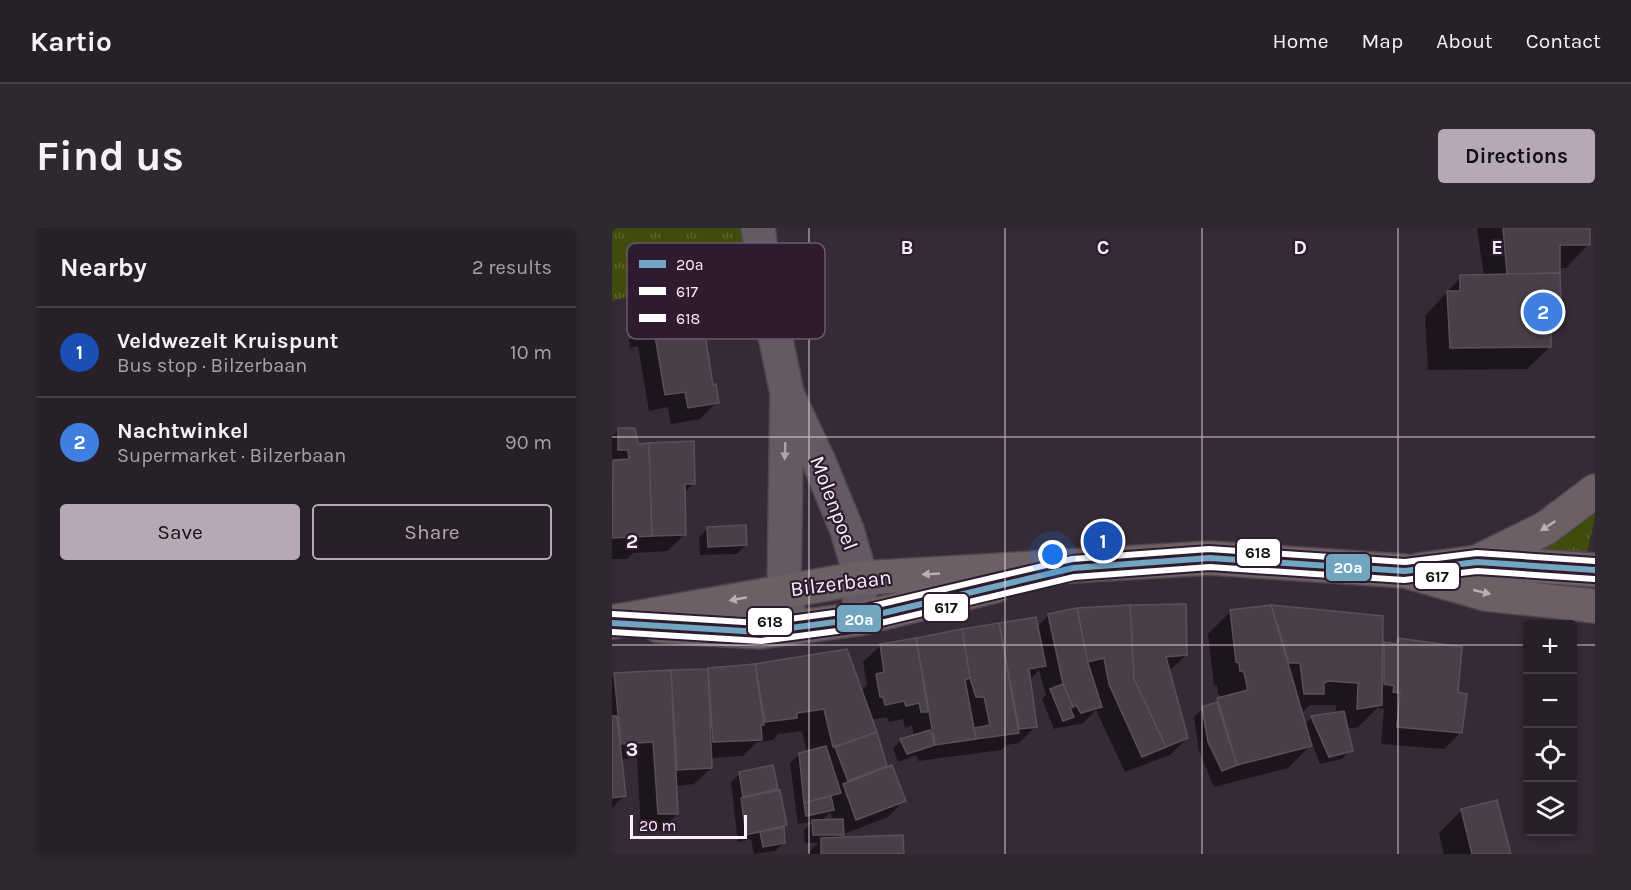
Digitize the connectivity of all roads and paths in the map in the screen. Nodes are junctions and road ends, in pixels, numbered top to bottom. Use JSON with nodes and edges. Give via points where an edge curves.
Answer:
{"nodes":[{"id":1,"x":758,"y":228,"type":"edge"},
{"id":2,"x":760,"y":243,"type":"edge"},
{"id":3,"x":776,"y":339,"type":"edge"},
{"id":4,"x":787,"y":393,"type":"junction"},
{"id":5,"x":1595,"y":491,"type":"edge"},
{"id":6,"x":1477,"y":562,"type":"junction"},
{"id":7,"x":1073,"y":568,"type":"junction"},
{"id":8,"x":1595,"y":570,"type":"edge"},
{"id":9,"x":1405,"y":572,"type":"junction"},
{"id":10,"x":861,"y":578,"type":"junction"},
{"id":11,"x":784,"y":590,"type":"junction"},
{"id":12,"x":1595,"y":606,"type":"edge"},
{"id":13,"x":858,"y":619,"type":"junction"},
{"id":14,"x":612,"y":622,"type":"edge"},
{"id":15,"x":792,"y":628,"type":"junction"}],
"edges":[{"from":1,"to":2,"type":"street","name":"Molenpoel"},
{"from":3,"to":4,"type":"street","name":"Molenpoel"},
{"from":4,"to":10,"type":"street","name":"Molenpoel","via":[[839,510]]},
{"from":4,"to":11,"type":"street","name":"Molenpoel","one_way":true},
{"from":5,"to":6,"type":"main road","one_way":true,"via":[[1545,528]]},
{"from":6,"to":8,"type":"main road","name":"Bilzerbaan"},
{"from":6,"to":9,"type":"main road","name":"Bilzerbaan"},
{"from":7,"to":9,"type":"main road","name":"Bilzerbaan","via":[[1210,558]]},
{"from":7,"to":10,"type":"main road","name":"Bilzerbaan","one_way":true},
{"from":7,"to":13,"type":"main road","name":"Bilzerbaan"},
{"from":9,"to":12,"type":"main road","name":"Bilzerbaan","one_way":true,"via":[[1485,594]]},
{"from":10,"to":11,"type":"main road","name":"Bilzerbaan"},
{"from":10,"to":13,"type":"street","name":"Molenpoel"},
{"from":11,"to":14,"type":"main road","name":"Bilzerbaan","one_way":true},
{"from":11,"to":15,"type":"street","name":"Molenpoel"},
{"from":13,"to":15,"type":"main road","name":"Bilzerbaan"},
{"from":14,"to":15,"type":"main road","name":"Bilzerbaan","via":[[760,633]]}]}
